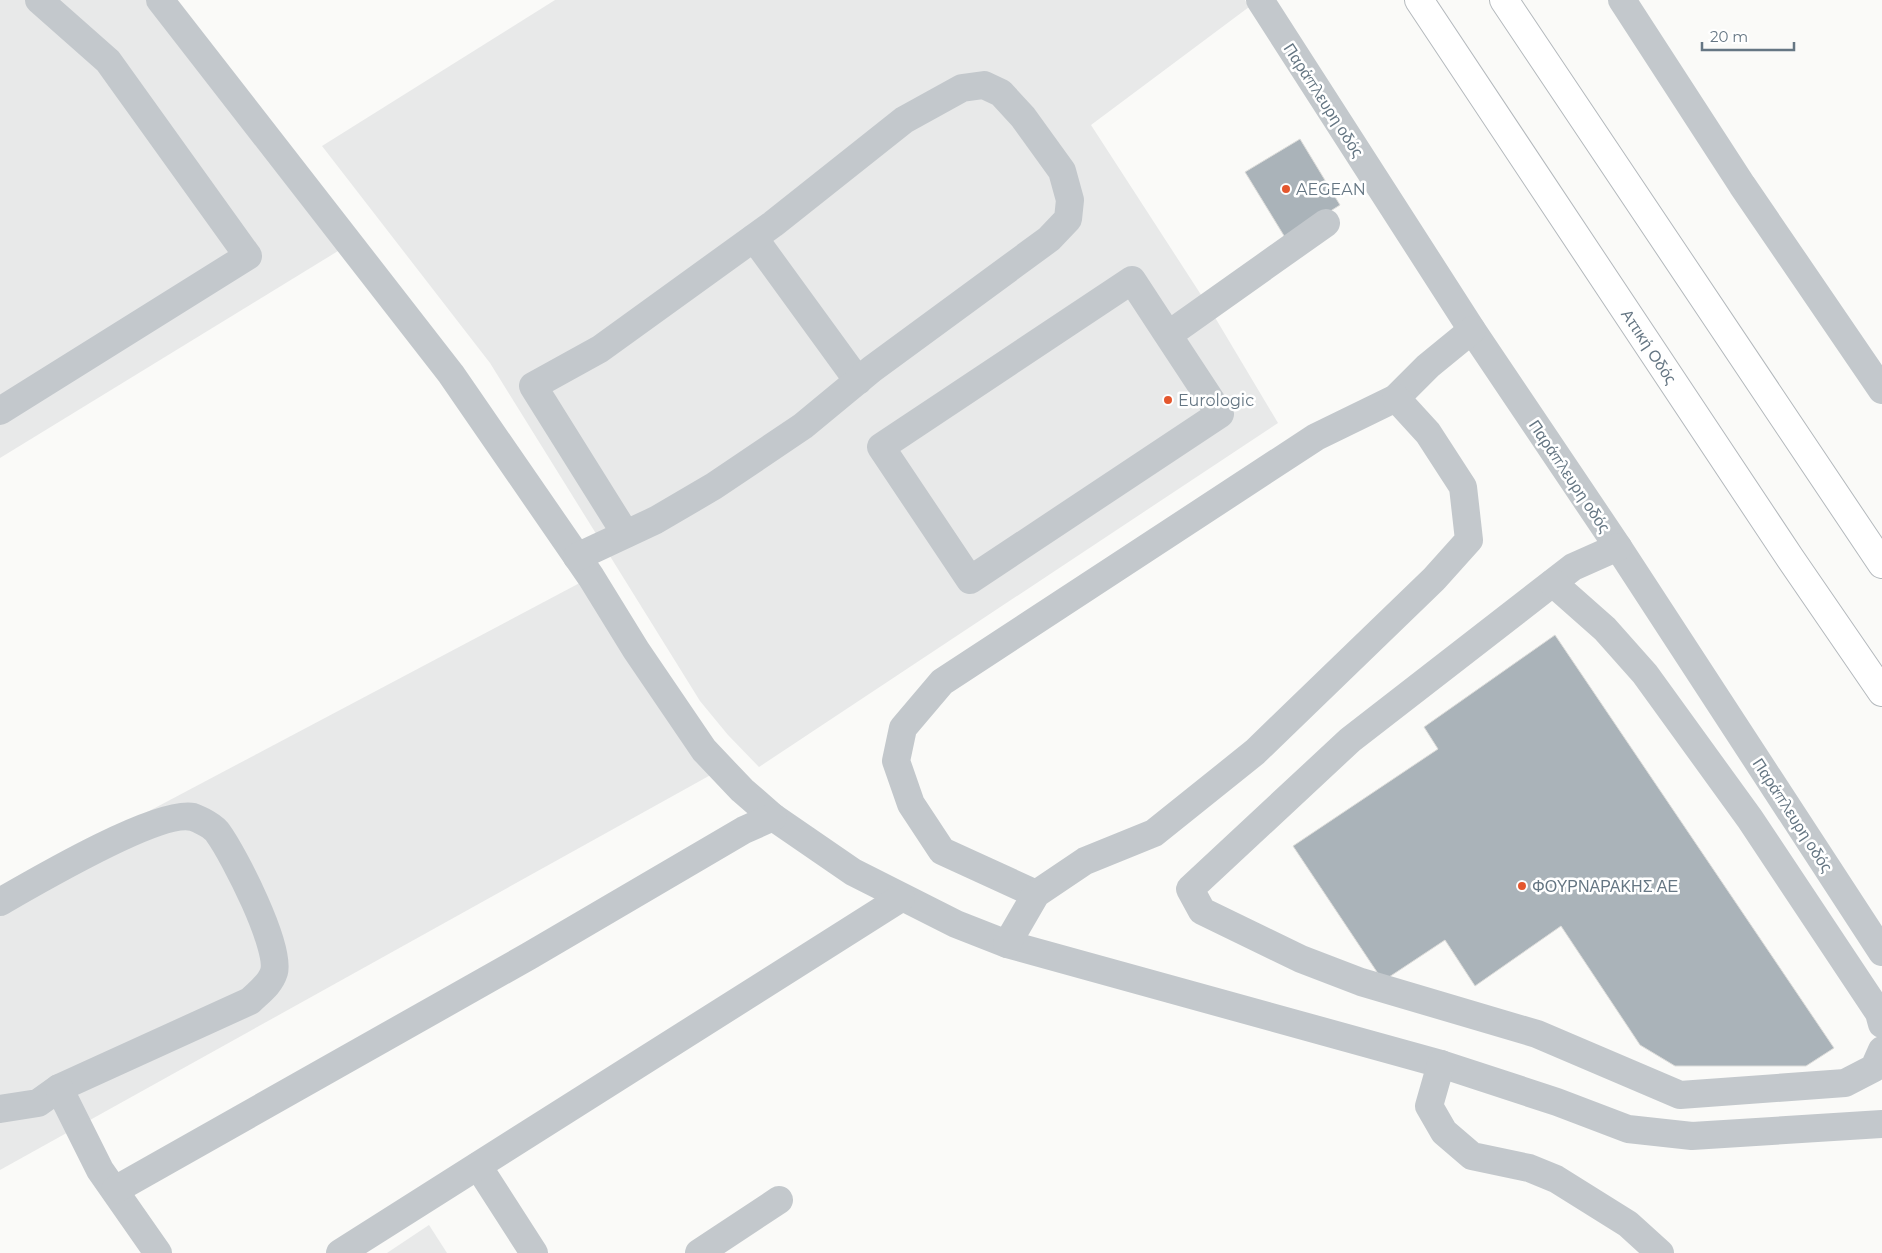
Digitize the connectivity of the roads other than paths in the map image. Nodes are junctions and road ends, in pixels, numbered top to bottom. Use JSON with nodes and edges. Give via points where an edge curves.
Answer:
{"nodes":[{"id":1,"x":39,"y":0,"type":"edge"},
{"id":2,"x":160,"y":0,"type":"edge"},
{"id":3,"x":1260,"y":0,"type":"edge"},
{"id":4,"x":1419,"y":0,"type":"edge"},
{"id":5,"x":1504,"y":0,"type":"edge"},
{"id":6,"x":1622,"y":0,"type":"edge"},
{"id":7,"x":1326,"y":223,"type":"dead end"},
{"id":8,"x":754,"y":238,"type":"junction"},
{"id":9,"x":1472,"y":330,"type":"junction"},
{"id":10,"x":1168,"y":335,"type":"junction"},
{"id":11,"x":858,"y":381,"type":"junction"},
{"id":12,"x":1882,"y":390,"type":"edge"},
{"id":13,"x":1396,"y":398,"type":"junction"},
{"id":14,"x":0,"y":412,"type":"edge"},
{"id":15,"x":625,"y":533,"type":"junction"},
{"id":16,"x":1618,"y":548,"type":"junction"},
{"id":17,"x":577,"y":556,"type":"junction"},
{"id":18,"x":1882,"y":564,"type":"edge"},
{"id":19,"x":1553,"y":583,"type":"junction"},
{"id":20,"x":1882,"y":692,"type":"edge"},
{"id":21,"x":773,"y":817,"type":"junction"},
{"id":22,"x":1036,"y":894,"type":"junction"},
{"id":23,"x":901,"y":898,"type":"junction"},
{"id":24,"x":0,"y":902,"type":"edge"},
{"id":25,"x":1007,"y":944,"type":"junction"},
{"id":26,"x":1882,"y":952,"type":"edge"},
{"id":27,"x":1882,"y":1024,"type":"edge"},
{"id":28,"x":1882,"y":1050,"type":"edge"},
{"id":29,"x":1441,"y":1064,"type":"junction"},
{"id":30,"x":59,"y":1088,"type":"junction"},
{"id":31,"x":0,"y":1109,"type":"edge"},
{"id":32,"x":1882,"y":1124,"type":"edge"},
{"id":33,"x":478,"y":1166,"type":"junction"},
{"id":34,"x":115,"y":1190,"type":"junction"},
{"id":35,"x":779,"y":1200,"type":"dead end"},
{"id":36,"x":158,"y":1253,"type":"edge"},
{"id":37,"x":340,"y":1253,"type":"edge"},
{"id":38,"x":534,"y":1253,"type":"edge"},
{"id":39,"x":699,"y":1253,"type":"edge"},
{"id":40,"x":1660,"y":1253,"type":"edge"}],
"edges":[{"from":1,"to":14,"type":"street","via":[[108,61],[248,256]]},
{"from":2,"to":17,"type":"street","via":[[452,374]]},
{"from":3,"to":9,"type":"street","name":"Παράπλευρη οδός"},
{"from":4,"to":20,"type":"highway","name":"Αττική Οδός"},
{"from":5,"to":18,"type":"highway"},
{"from":6,"to":12,"type":"street","via":[[1742,185]]},
{"from":7,"to":10,"type":"street"},
{"from":8,"to":11,"type":"street"},
{"from":8,"to":11,"type":"street","via":[[904,120],[962,88],[984,86],[1001,93],[1062,170],[1070,200],[1068,219],[1049,238]]},
{"from":8,"to":15,"type":"street","via":[[600,349],[532,386]]},
{"from":9,"to":13,"type":"street","via":[[1428,366]]},
{"from":9,"to":16,"type":"street","name":"Παράπλευρη οδός"},
{"from":10,"to":10,"type":"street","via":[[1132,280],[881,447],[970,580],[1220,414]]},
{"from":11,"to":15,"type":"street","via":[[803,426],[714,486],[656,520]]},
{"from":13,"to":22,"type":"street","via":[[1428,433],[1463,487],[1469,540],[1434,579],[1255,752],[1154,833],[1085,861]]},
{"from":13,"to":22,"type":"street","via":[[1316,437],[942,682],[903,728],[896,761],[911,804],[942,851]]},
{"from":15,"to":17,"type":"street"},
{"from":16,"to":19,"type":"street","via":[[1574,567]]},
{"from":16,"to":26,"type":"street","name":"Παράπλευρη οδός"},
{"from":17,"to":21,"type":"street","via":[[704,750]]},
{"from":19,"to":27,"type":"street","via":[[1605,630],[1645,674],[1750,819],[1879,1013]]},
{"from":19,"to":28,"type":"street","via":[[1350,740],[1222,857],[1190,889],[1202,911],[1309,962],[1361,982],[1537,1034],[1680,1095],[1845,1083],[1874,1068]]},
{"from":21,"to":23,"type":"street","via":[[853,872]]},
{"from":21,"to":34,"type":"street","via":[[744,830]]},
{"from":22,"to":25,"type":"street"},
{"from":23,"to":25,"type":"street"},
{"from":23,"to":33,"type":"street"},
{"from":24,"to":30,"type":"street","via":[[91,851],[167,820],[192,817],[217,831],[249,888],[268,932],[274,971],[266,986],[250,1000]]},
{"from":25,"to":29,"type":"street"},
{"from":29,"to":32,"type":"street","via":[[1557,1102],[1628,1130],[1692,1136]]},
{"from":29,"to":40,"type":"street","via":[[1429,1106],[1444,1132],[1472,1156],[1529,1168],[1556,1179],[1628,1224]]},
{"from":30,"to":31,"type":"street","via":[[38,1103]]},
{"from":30,"to":34,"type":"street","via":[[100,1170]]},
{"from":33,"to":37,"type":"street"},
{"from":33,"to":38,"type":"street"},
{"from":34,"to":36,"type":"street"},
{"from":35,"to":39,"type":"street"}]}
